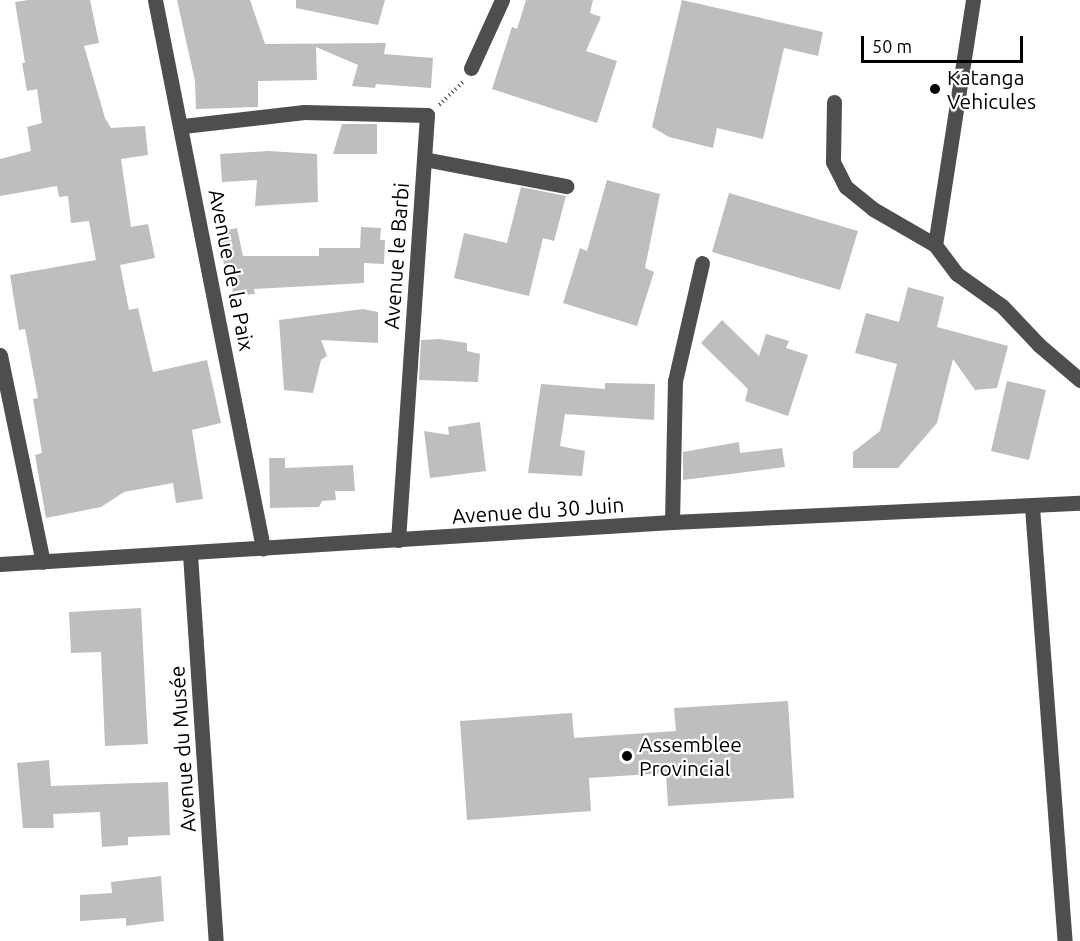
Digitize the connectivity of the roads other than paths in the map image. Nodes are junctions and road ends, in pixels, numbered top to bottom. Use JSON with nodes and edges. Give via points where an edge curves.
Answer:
{"nodes":[{"id":1,"x":155,"y":0,"type":"edge"},
{"id":2,"x":502,"y":0,"type":"edge"},
{"id":3,"x":973,"y":0,"type":"edge"},
{"id":4,"x":471,"y":68,"type":"road end"},
{"id":5,"x":834,"y":102,"type":"dead end"},
{"id":6,"x":183,"y":126,"type":"junction"},
{"id":7,"x":424,"y":159,"type":"junction"},
{"id":8,"x":566,"y":186,"type":"dead end"},
{"id":9,"x":934,"y":245,"type":"junction"},
{"id":10,"x":702,"y":263,"type":"dead end"},
{"id":11,"x":0,"y":355,"type":"edge"},
{"id":12,"x":1080,"y":380,"type":"edge"},
{"id":13,"x":1080,"y":503,"type":"edge"},
{"id":14,"x":1032,"y":507,"type":"junction"},
{"id":15,"x":672,"y":522,"type":"junction"},
{"id":16,"x":398,"y":540,"type":"junction"},
{"id":17,"x":263,"y":548,"type":"junction"},
{"id":18,"x":190,"y":554,"type":"junction"},
{"id":19,"x":43,"y":562,"type":"junction"},
{"id":20,"x":0,"y":564,"type":"edge"},
{"id":21,"x":216,"y":941,"type":"edge"},
{"id":22,"x":1065,"y":941,"type":"edge"}],
"edges":[{"from":1,"to":6,"type":"street","name":"Avenue de la Paix"},
{"from":2,"to":4,"type":"street"},
{"from":3,"to":9,"type":"street"},
{"from":5,"to":9,"type":"street","via":[[832,162],[846,187],[873,209]]},
{"from":6,"to":7,"type":"street","name":"Avenue le Barbi","via":[[304,112],[427,115]]},
{"from":6,"to":17,"type":"street","name":"Avenue de la Paix"},
{"from":7,"to":8,"type":"street"},
{"from":7,"to":16,"type":"street","name":"Avenue le Barbi"},
{"from":9,"to":12,"type":"street","via":[[957,274],[1002,306]]},
{"from":10,"to":15,"type":"street","via":[[675,381]]},
{"from":11,"to":19,"type":"street"},
{"from":13,"to":14,"type":"street","name":"Avenue du 30 Juin"},
{"from":14,"to":15,"type":"street","name":"Avenue du 30 Juin"},
{"from":14,"to":22,"type":"street"},
{"from":15,"to":16,"type":"street","name":"Avenue du 30 Juin"},
{"from":16,"to":17,"type":"street","name":"Avenue du 30 Juin"},
{"from":17,"to":18,"type":"street","name":"Avenue du 30 Juin"},
{"from":18,"to":19,"type":"street","name":"Avenue du 30 Juin"},
{"from":18,"to":21,"type":"street","name":"Avenue du Musée"},
{"from":19,"to":20,"type":"street","name":"Avenue du 30 Juin"}]}
